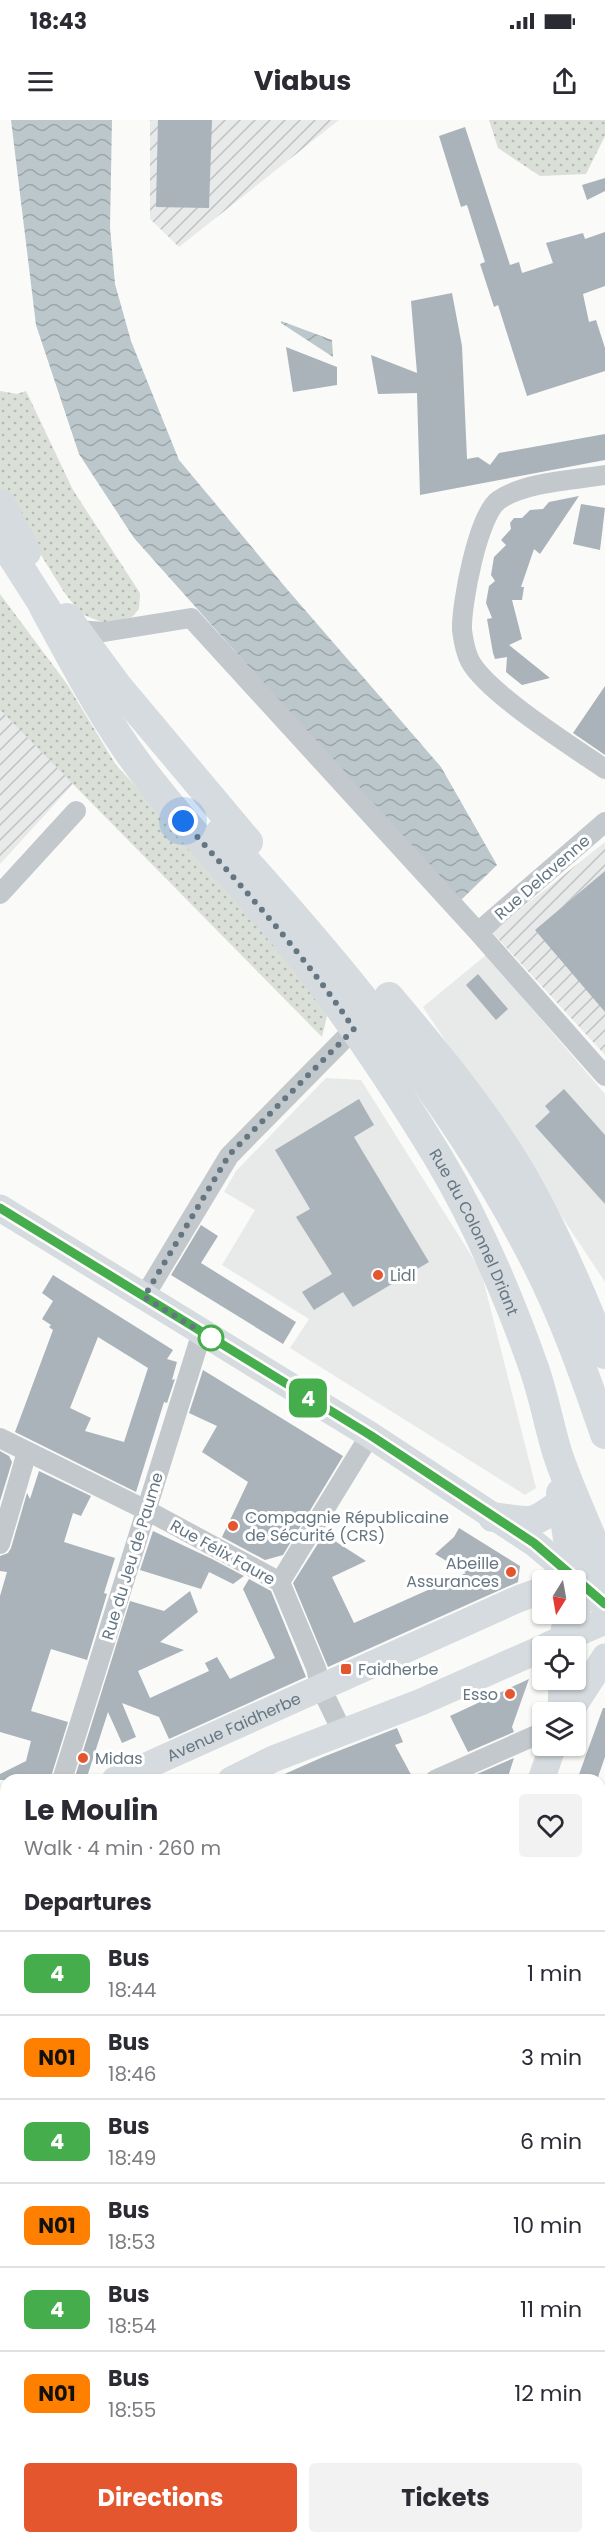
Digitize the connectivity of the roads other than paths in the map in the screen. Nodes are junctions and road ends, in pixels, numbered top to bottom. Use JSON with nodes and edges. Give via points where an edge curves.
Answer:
{"nodes":[{"id":1,"x":605,"y":476,"type":"edge"},
{"id":2,"x":0,"y":504,"type":"edge"},
{"id":3,"x":0,"y":537,"type":"edge"},
{"id":4,"x":44,"y":607,"type":"junction"},
{"id":5,"x":76,"y":630,"type":"junction"},
{"id":6,"x":605,"y":769,"type":"edge"},
{"id":7,"x":76,"y":811,"type":"dead end"},
{"id":8,"x":605,"y":822,"type":"edge"},
{"id":9,"x":0,"y":894,"type":"edge"},
{"id":10,"x":478,"y":932,"type":"junction"},
{"id":11,"x":354,"y":1029,"type":"junction"},
{"id":12,"x":605,"y":1076,"type":"edge"},
{"id":13,"x":0,"y":1208,"type":"edge"},
{"id":14,"x":144,"y":1297,"type":"junction"},
{"id":15,"x":202,"y":1332,"type":"junction"},
{"id":16,"x":605,"y":1354,"type":"edge"},
{"id":17,"x":605,"y":1434,"type":"edge"},
{"id":18,"x":370,"y":1435,"type":"junction"},
{"id":19,"x":0,"y":1438,"type":"edge"},
{"id":20,"x":27,"y":1452,"type":"junction"},
{"id":21,"x":558,"y":1454,"type":"junction"},
{"id":22,"x":561,"y":1503,"type":"junction"},
{"id":23,"x":147,"y":1510,"type":"junction"},
{"id":24,"x":493,"y":1517,"type":"junction"},
{"id":25,"x":0,"y":1544,"type":"edge"},
{"id":26,"x":279,"y":1582,"type":"junction"},
{"id":27,"x":532,"y":1594,"type":"edge"},
{"id":28,"x":590,"y":1595,"type":"edge"},
{"id":29,"x":605,"y":1621,"type":"edge"},
{"id":30,"x":565,"y":1636,"type":"edge"},
{"id":31,"x":532,"y":1651,"type":"edge"},
{"id":32,"x":602,"y":1665,"type":"edge"},
{"id":33,"x":321,"y":1688,"type":"junction"},
{"id":34,"x":576,"y":1702,"type":"edge"},
{"id":35,"x":342,"y":1731,"type":"junction"},
{"id":36,"x":532,"y":1737,"type":"edge"},
{"id":37,"x":549,"y":1756,"type":"edge"},
{"id":38,"x":64,"y":1774,"type":"edge"},
{"id":39,"x":128,"y":1774,"type":"edge"},
{"id":40,"x":243,"y":1774,"type":"edge"},
{"id":41,"x":448,"y":1774,"type":"edge"},
{"id":42,"x":543,"y":1774,"type":"edge"}],
"edges":[{"from":1,"to":6,"type":"street","via":[[541,486],[509,494],[496,502],[480,532],[467,580],[462,630],[470,661],[493,688]]},
{"from":2,"to":5,"type":"main road"},
{"from":3,"to":4,"type":"main road"},
{"from":4,"to":11,"type":"main road","name":"Rue du Colonnel Driant","via":[[81,676],[146,775],[286,937]]},
{"from":4,"to":17,"type":"main road","via":[[142,742],[349,978],[424,1078],[532,1254]]},
{"from":5,"to":10,"type":"street","via":[[104,632],[191,618]]},
{"from":5,"to":16,"type":"main road","via":[[166,746],[371,977],[477,1107],[537,1203]]},
{"from":7,"to":9,"type":"street"},
{"from":8,"to":10,"type":"street","name":"Rue Delavenne"},
{"from":10,"to":12,"type":"street"},
{"from":11,"to":14,"type":"street","via":[[229,1155]]},
{"from":11,"to":21,"type":"main road","name":"Rue du Colonnel Driant","via":[[437,1156],[475,1224],[534,1371]]},
{"from":13,"to":14,"type":"street"},
{"from":14,"to":15,"type":"street"},
{"from":15,"to":18,"type":"street"},
{"from":15,"to":23,"type":"street","name":"Rue du Jeu de Paume"},
{"from":18,"to":24,"type":"street"},
{"from":18,"to":26,"type":"street"},
{"from":19,"to":20,"type":"street","name":"Rue Félix Faure"},
{"from":20,"to":23,"type":"street","name":"Rue Félix Faure"},
{"from":20,"to":25,"type":"street"},
{"from":21,"to":22,"type":"main road"},
{"from":21,"to":28,"type":"main road","via":[[601,1562]]},
{"from":22,"to":24,"type":"main road","via":[[539,1520]]},
{"from":22,"to":28,"type":"main road","via":[[572,1565]]},
{"from":23,"to":26,"type":"street","name":"Rue Félix Faure"},
{"from":23,"to":38,"type":"street","name":"Rue du Jeu de Paume"},
{"from":24,"to":28,"type":"street","via":[[534,1543]]},
{"from":26,"to":33,"type":"street","name":"Rue Félix Faure"},
{"from":27,"to":33,"type":"street","name":"Avenue Faidherbe"},
{"from":29,"to":30,"type":"street"},
{"from":31,"to":35,"type":"street","via":[[421,1702]]},
{"from":32,"to":34,"type":"street"},
{"from":33,"to":35,"type":"street","name":"Avenue Faidherbe"},
{"from":33,"to":39,"type":"street","name":"Avenue Faidherbe"},
{"from":35,"to":40,"type":"street"},
{"from":36,"to":41,"type":"street"},
{"from":37,"to":42,"type":"street"}]}
